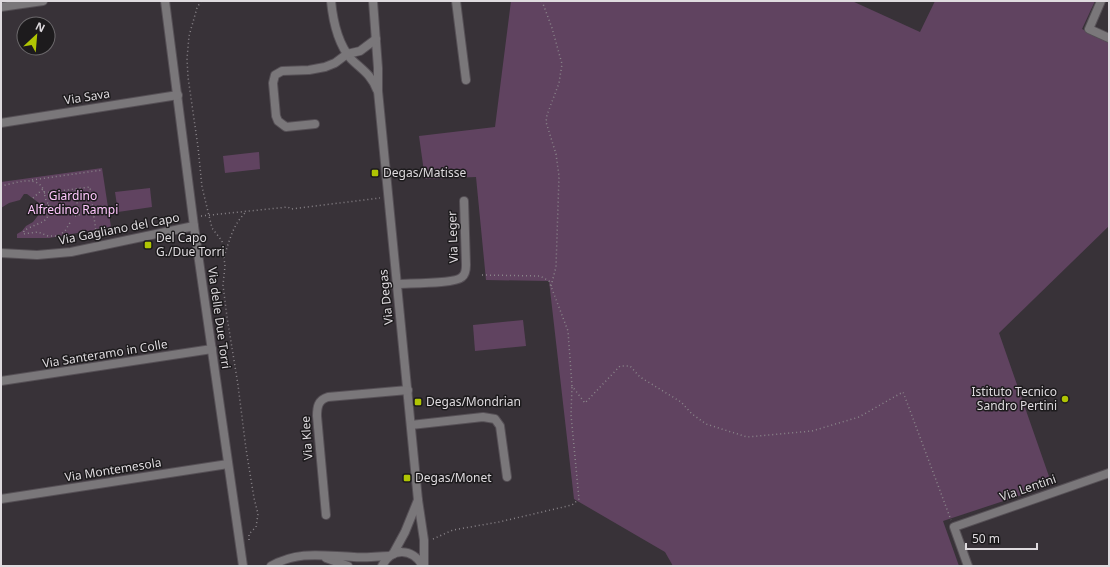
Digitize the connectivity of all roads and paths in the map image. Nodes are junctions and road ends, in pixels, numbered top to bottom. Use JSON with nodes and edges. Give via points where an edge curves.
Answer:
{"nodes":[{"id":1,"x":43,"y":1,"type":"edge"},
{"id":2,"x":166,"y":1,"type":"edge"},
{"id":3,"x":201,"y":1,"type":"edge"},
{"id":4,"x":331,"y":1,"type":"edge"},
{"id":5,"x":373,"y":1,"type":"edge"},
{"id":6,"x":456,"y":1,"type":"edge"},
{"id":7,"x":542,"y":1,"type":"edge"},
{"id":8,"x":1101,"y":1,"type":"edge"},
{"id":9,"x":1,"y":7,"type":"edge"},
{"id":10,"x":1109,"y":38,"type":"edge"},
{"id":11,"x":376,"y":39,"type":"junction"},
{"id":12,"x":348,"y":54,"type":"junction"},
{"id":13,"x":466,"y":80,"type":"dead end"},
{"id":14,"x":378,"y":92,"type":"junction"},
{"id":15,"x":178,"y":95,"type":"junction"},
{"id":16,"x":1,"y":123,"type":"edge"},
{"id":17,"x":315,"y":124,"type":"dead end"},
{"id":18,"x":102,"y":170,"type":"dead end"},
{"id":19,"x":31,"y":181,"type":"junction"},
{"id":20,"x":1,"y":186,"type":"edge"},
{"id":21,"x":75,"y":188,"type":"junction"},
{"id":22,"x":43,"y":189,"type":"junction"},
{"id":23,"x":44,"y":193,"type":"junction"},
{"id":24,"x":388,"y":197,"type":"junction"},
{"id":25,"x":33,"y":198,"type":"dead end"},
{"id":26,"x":464,"y":201,"type":"dead end"},
{"id":27,"x":49,"y":205,"type":"junction"},
{"id":28,"x":248,"y":211,"type":"junction"},
{"id":29,"x":71,"y":212,"type":"dead end"},
{"id":30,"x":209,"y":215,"type":"junction"},
{"id":31,"x":75,"y":216,"type":"dead end"},
{"id":32,"x":193,"y":217,"type":"junction"},
{"id":33,"x":71,"y":221,"type":"dead end"},
{"id":34,"x":194,"y":226,"type":"junction"},
{"id":35,"x":96,"y":232,"type":"dead end"},
{"id":36,"x":1,"y":253,"type":"edge"},
{"id":37,"x":224,"y":259,"type":"junction"},
{"id":38,"x":482,"y":275,"type":"dead end"},
{"id":39,"x":397,"y":284,"type":"junction"},
{"id":40,"x":551,"y":286,"type":"junction"},
{"id":41,"x":212,"y":350,"type":"junction"},
{"id":42,"x":1,"y":381,"type":"edge"},
{"id":43,"x":572,"y":386,"type":"junction"},
{"id":44,"x":408,"y":390,"type":"junction"},
{"id":45,"x":411,"y":426,"type":"junction"},
{"id":46,"x":228,"y":464,"type":"junction"},
{"id":47,"x":1109,"y":473,"type":"edge"},
{"id":48,"x":507,"y":477,"type":"dead end"},
{"id":49,"x":1,"y":498,"type":"edge"},
{"id":50,"x":418,"y":500,"type":"junction"},
{"id":51,"x":326,"y":515,"type":"dead end"},
{"id":52,"x":954,"y":527,"type":"junction"},
{"id":53,"x":240,"y":542,"type":"junction"},
{"id":54,"x":424,"y":543,"type":"junction"},
{"id":55,"x":391,"y":555,"type":"junction"},
{"id":56,"x":324,"y":556,"type":"junction"},
{"id":57,"x":243,"y":566,"type":"edge"},
{"id":58,"x":272,"y":566,"type":"edge"},
{"id":59,"x":348,"y":566,"type":"edge"},
{"id":60,"x":382,"y":566,"type":"edge"},
{"id":61,"x":424,"y":566,"type":"edge"},
{"id":62,"x":968,"y":566,"type":"edge"}],
"edges":[{"from":1,"to":9,"type":"street"},
{"from":2,"to":15,"type":"street","name":"Via delle Due Torri"},
{"from":3,"to":30,"type":"path","via":[[189,36],[187,59],[202,188]]},
{"from":4,"to":12,"type":"street","name":"Via Degas","via":[[339,38]]},
{"from":5,"to":11,"type":"street","name":"Via Degas"},
{"from":6,"to":13,"type":"street"},
{"from":7,"to":40,"type":"path","via":[[562,64],[559,84],[546,122],[556,154],[559,176],[556,267]]},
{"from":8,"to":10,"type":"street","via":[[1089,29]]},
{"from":11,"to":12,"type":"street","via":[[360,51]]},
{"from":11,"to":14,"type":"street","name":"Via Degas"},
{"from":12,"to":14,"type":"street","name":"Via Degas","via":[[371,77]]},
{"from":12,"to":17,"type":"street","via":[[325,67],[282,71],[274,77],[278,121],[286,126]]},
{"from":14,"to":24,"type":"street","name":"Via Degas"},
{"from":15,"to":16,"type":"street","name":"Via Sava"},
{"from":15,"to":32,"type":"street","name":"Via delle Due Torri"},
{"from":18,"to":19,"type":"path"},
{"from":19,"to":20,"type":"path"},
{"from":19,"to":22,"type":"path"},
{"from":21,"to":23,"type":"path"},
{"from":21,"to":31,"type":"path","via":[[79,215]]},
{"from":21,"to":35,"type":"path","via":[[90,187]]},
{"from":22,"to":23,"type":"path"},
{"from":22,"to":25,"type":"path"},
{"from":23,"to":27,"type":"path"},
{"from":24,"to":28,"type":"path","via":[[292,209],[288,206]]},
{"from":24,"to":39,"type":"street","name":"Via Degas"},
{"from":26,"to":39,"type":"street","name":"Via Leger","via":[[466,271],[462,277],[453,281]]},
{"from":27,"to":29,"type":"path"},
{"from":27,"to":33,"type":"path","via":[[46,220],[30,226],[23,234],[38,232],[58,236],[65,231]]},
{"from":28,"to":30,"type":"path"},
{"from":28,"to":37,"type":"path","via":[[239,219],[231,235]]},
{"from":30,"to":32,"type":"path"},
{"from":30,"to":37,"type":"path","via":[[212,228],[222,241]]},
{"from":32,"to":34,"type":"street","name":"Via delle Due Torri"},
{"from":34,"to":36,"type":"street","name":"Via Gagliano del Capo","via":[[71,252],[37,255]]},
{"from":34,"to":41,"type":"street","name":"Via delle Due Torri"},
{"from":37,"to":53,"type":"path","via":[[223,285],[227,317],[258,514],[256,527],[249,534],[249,541]]},
{"from":38,"to":40,"type":"path","via":[[540,276],[549,281]]},
{"from":39,"to":44,"type":"street","name":"Via Degas"},
{"from":40,"to":43,"type":"path","via":[[568,331]]},
{"from":41,"to":42,"type":"street","name":"Via Santeramo in Colle"},
{"from":41,"to":46,"type":"street","name":"Via delle Due Torri"},
{"from":43,"to":52,"type":"path","via":[[585,402],[620,366],[630,366],[640,377],[681,402],[706,424],[747,437],[812,431],[859,417],[903,392]]},
{"from":43,"to":54,"type":"path","via":[[571,415],[579,499],[572,505],[453,530]]},
{"from":44,"to":45,"type":"street","name":"Via Degas"},
{"from":44,"to":51,"type":"street","name":"Via Klee","via":[[328,397],[319,403],[317,416]]},
{"from":45,"to":48,"type":"street","via":[[483,417],[495,419],[500,426]]},
{"from":45,"to":50,"type":"street","name":"Via Degas"},
{"from":46,"to":49,"type":"street","name":"Via Montemesola"},
{"from":46,"to":53,"type":"street","name":"Via delle Due Torri"},
{"from":47,"to":52,"type":"street","name":"Via Lentini"},
{"from":50,"to":54,"type":"street","name":"Via Degas"},
{"from":50,"to":55,"type":"street","name":"Via Degas","via":[[405,532]]},
{"from":52,"to":62,"type":"street"},
{"from":53,"to":57,"type":"street","name":"Via delle Due Torri"},
{"from":54,"to":61,"type":"street","name":"Via Degas"},
{"from":55,"to":56,"type":"street"},
{"from":55,"to":60,"type":"street","name":"Via Degas"},
{"from":55,"to":61,"type":"street","via":[[399,552],[408,553]]},
{"from":56,"to":58,"type":"street","via":[[300,555]]},
{"from":56,"to":59,"type":"street"}]}
